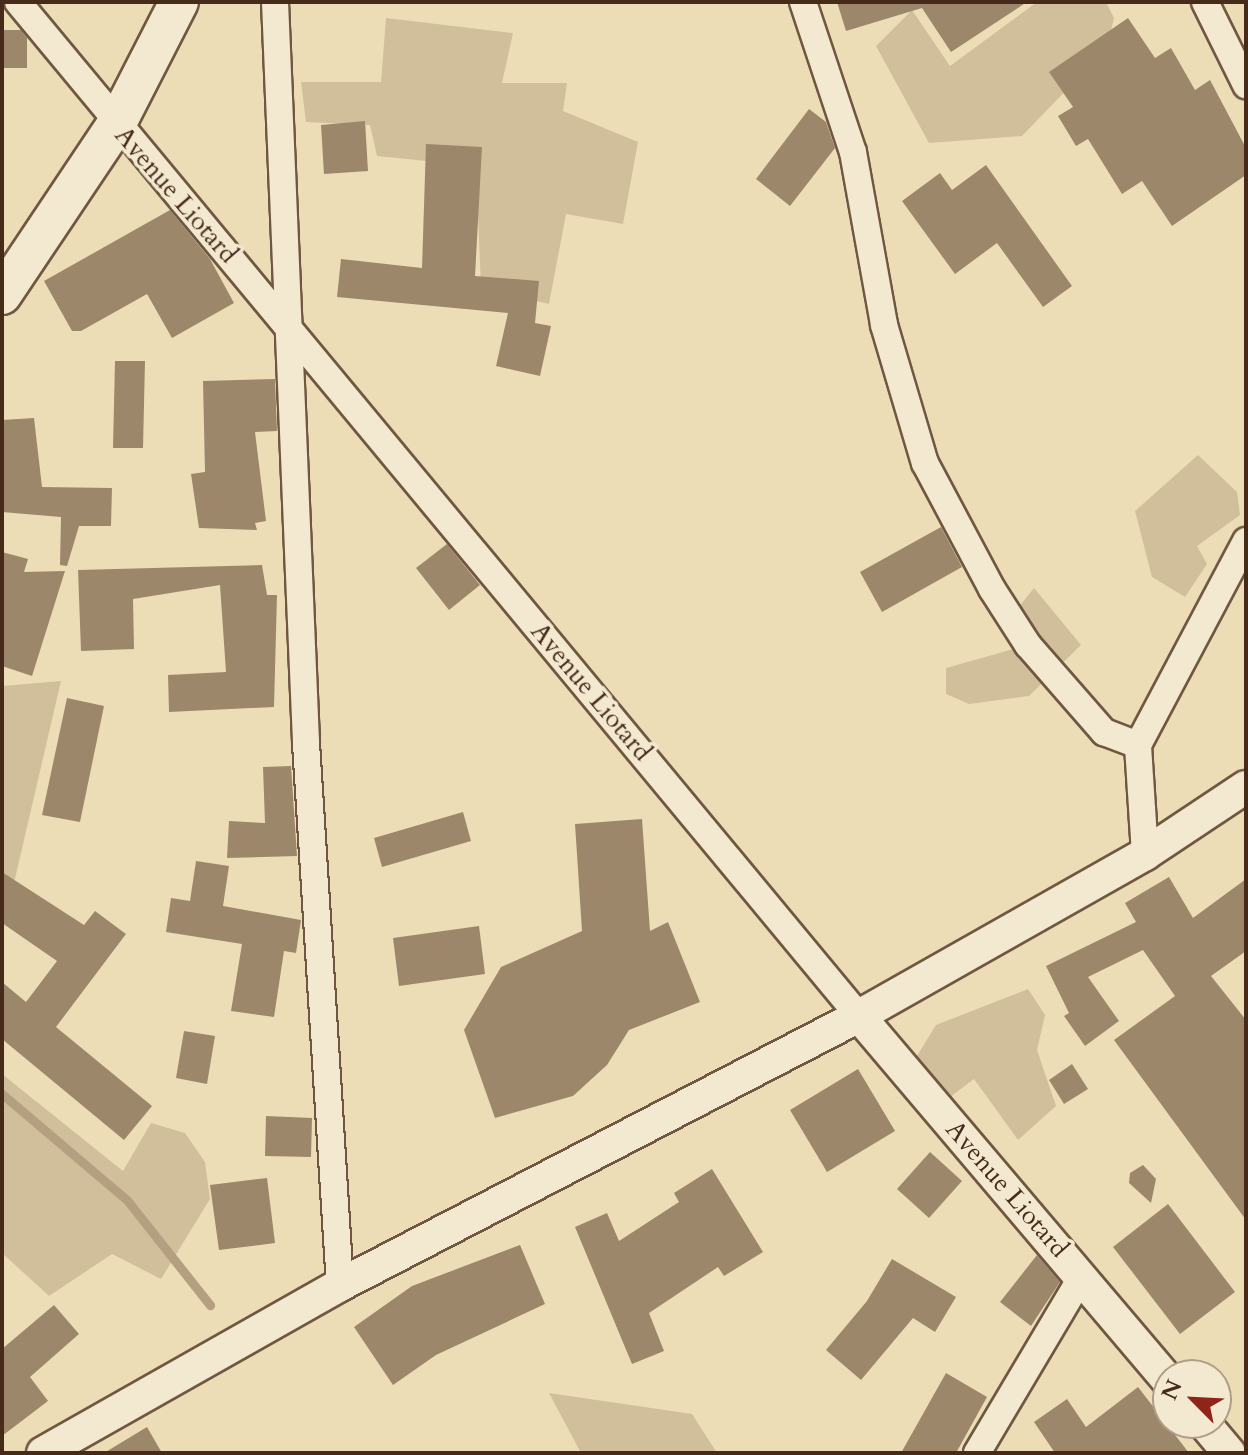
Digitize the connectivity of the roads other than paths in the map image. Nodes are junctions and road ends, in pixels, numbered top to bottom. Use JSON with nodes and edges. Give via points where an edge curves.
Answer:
{"nodes":[{"id":1,"x":18,"y":2,"type":"edge"},
{"id":2,"x":179,"y":2,"type":"edge"},
{"id":3,"x":275,"y":2,"type":"edge"},
{"id":4,"x":803,"y":2,"type":"edge"},
{"id":5,"x":1205,"y":2,"type":"edge"},
{"id":6,"x":1246,"y":85,"type":"edge"},
{"id":7,"x":116,"y":125,"type":"junction"},
{"id":8,"x":2,"y":295,"type":"edge"},
{"id":9,"x":289,"y":327,"type":"junction"},
{"id":10,"x":1246,"y":541,"type":"edge"},
{"id":11,"x":1138,"y":745,"type":"junction"},
{"id":12,"x":1246,"y":787,"type":"edge"},
{"id":13,"x":1145,"y":854,"type":"junction"},
{"id":14,"x":859,"y":1016,"type":"junction"},
{"id":15,"x":1082,"y":1276,"type":"junction"},
{"id":16,"x":340,"y":1285,"type":"junction"},
{"id":17,"x":1152,"y":1361,"type":"edge"},
{"id":18,"x":43,"y":1453,"type":"edge"},
{"id":19,"x":977,"y":1453,"type":"edge"}],
"edges":[{"from":1,"to":7,"type":"street","name":"Avenue Liotard"},
{"from":2,"to":7,"type":"main road"},
{"from":3,"to":9,"type":"street"},
{"from":4,"to":11,"type":"street","via":[[853,152],[884,325],[925,463],[1028,645],[1104,732]]},
{"from":5,"to":6,"type":"street"},
{"from":7,"to":8,"type":"main road"},
{"from":7,"to":9,"type":"street","name":"Avenue Liotard"},
{"from":9,"to":14,"type":"street","name":"Avenue Liotard"},
{"from":9,"to":16,"type":"street","via":[[306,743]]},
{"from":10,"to":11,"type":"street"},
{"from":11,"to":13,"type":"street"},
{"from":12,"to":13,"type":"street"},
{"from":13,"to":14,"type":"street"},
{"from":14,"to":15,"type":"street","name":"Avenue Liotard"},
{"from":14,"to":16,"type":"street"},
{"from":15,"to":17,"type":"street","name":"Avenue Liotard"},
{"from":15,"to":19,"type":"street"},
{"from":16,"to":18,"type":"street"}]}
